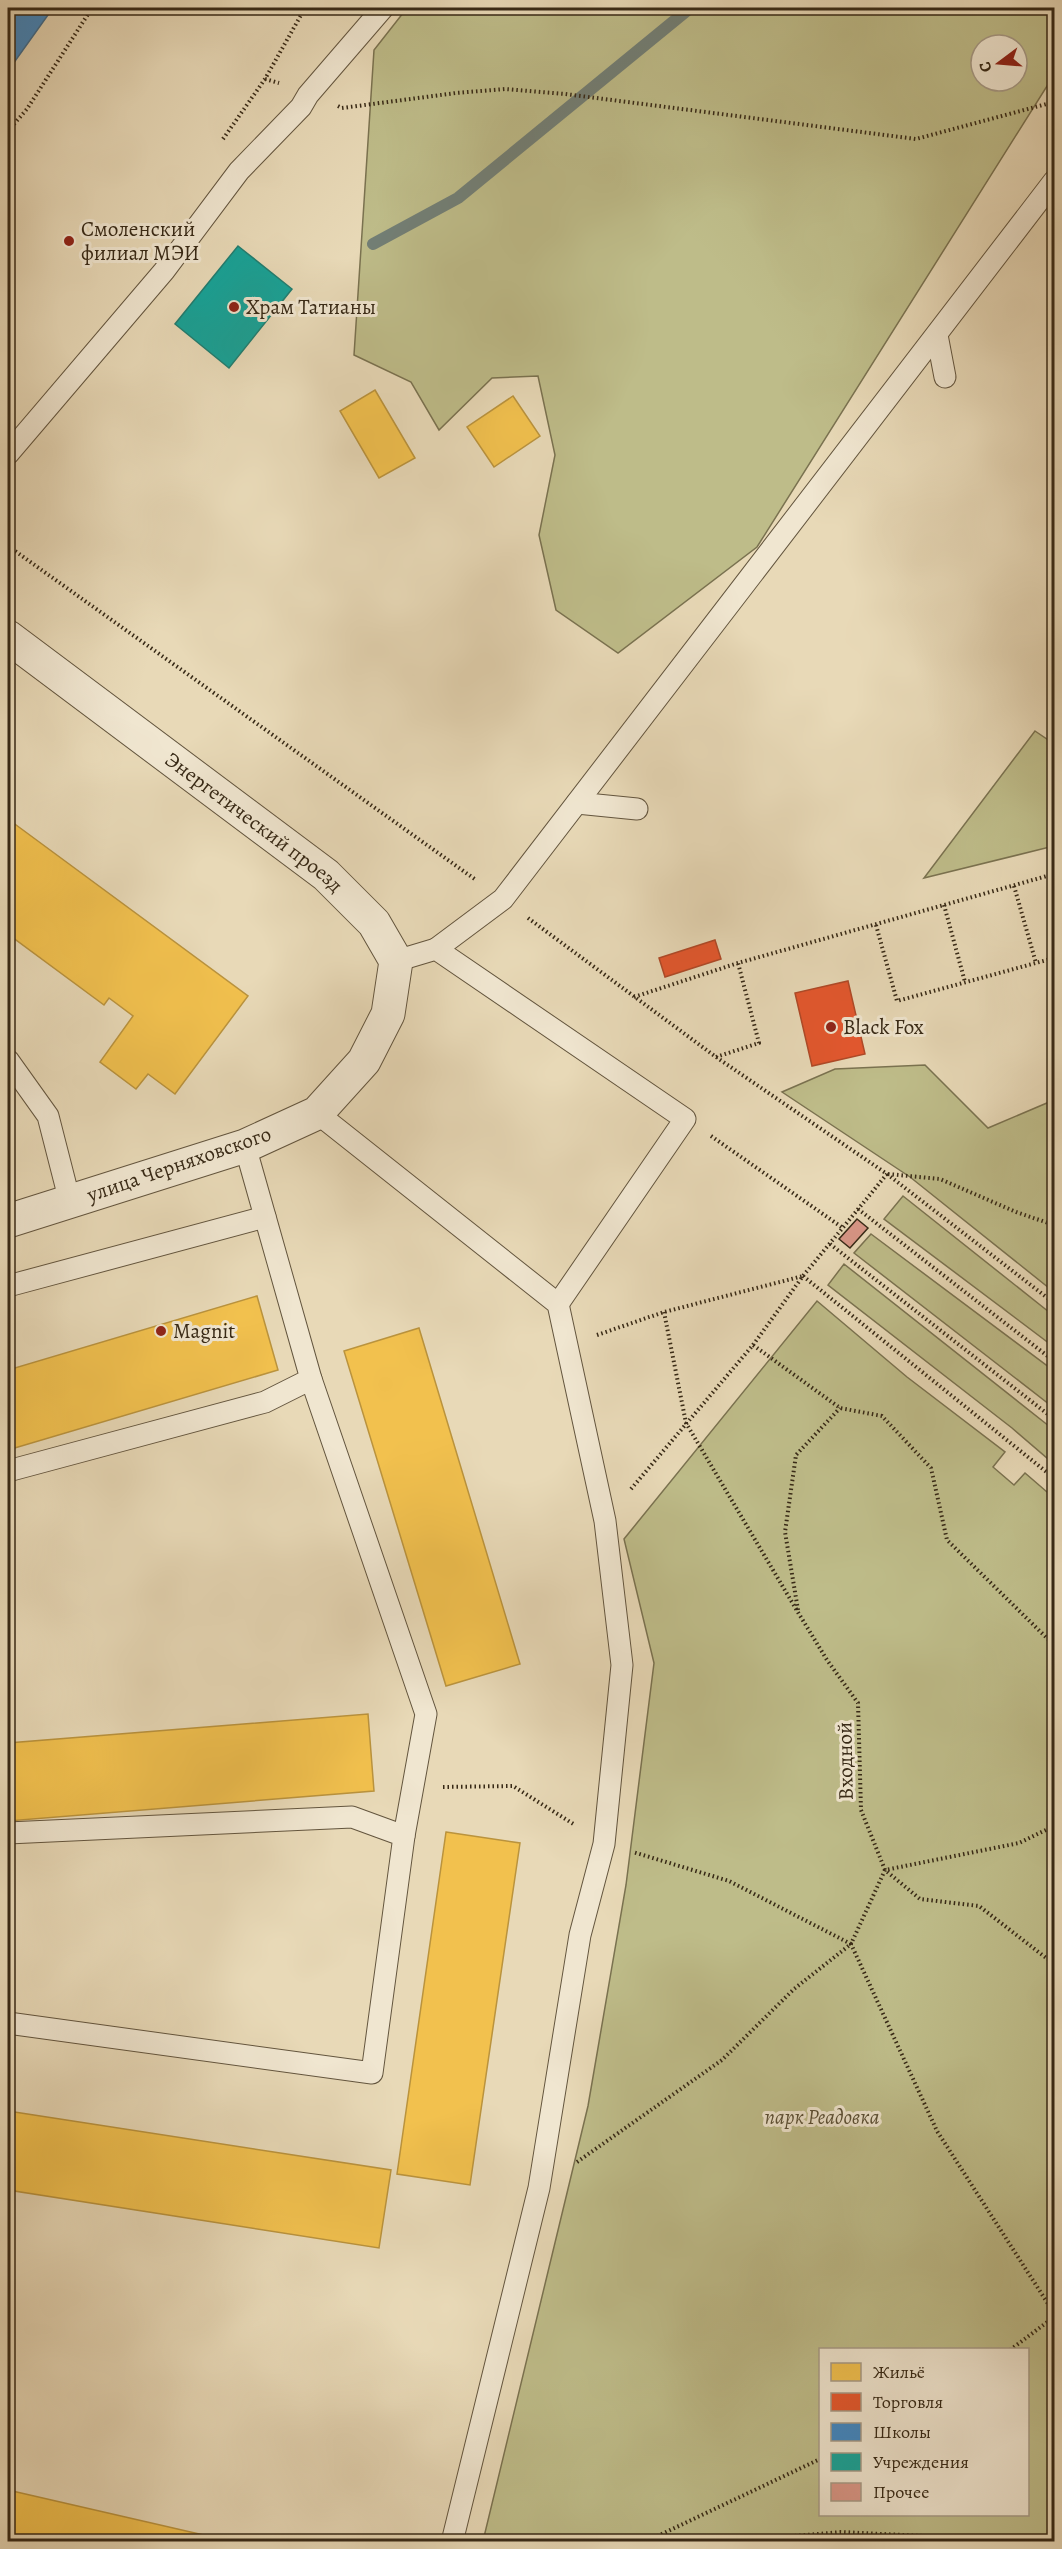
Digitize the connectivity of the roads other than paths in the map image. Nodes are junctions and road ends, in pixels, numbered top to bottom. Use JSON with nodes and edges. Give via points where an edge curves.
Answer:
{"nodes":[{"id":1,"x":383,"y":8,"type":"edge"},
{"id":2,"x":1054,"y":181,"type":"edge"},
{"id":3,"x":937,"y":335,"type":"junction"},
{"id":4,"x":945,"y":377,"type":"dead end"},
{"id":5,"x":8,"y":454,"type":"edge"},
{"id":6,"x":8,"y":637,"type":"edge"},
{"id":7,"x":577,"y":803,"type":"junction"},
{"id":8,"x":637,"y":809,"type":"dead end"},
{"id":9,"x":436,"y":949,"type":"junction"},
{"id":10,"x":396,"y":961,"type":"junction"},
{"id":11,"x":8,"y":1060,"type":"edge"},
{"id":12,"x":317,"y":1113,"type":"junction"},
{"id":13,"x":245,"y":1146,"type":"junction"},
{"id":14,"x":70,"y":1202,"type":"junction"},
{"id":15,"x":265,"y":1217,"type":"junction"},
{"id":16,"x":8,"y":1221,"type":"edge"},
{"id":17,"x":8,"y":1286,"type":"edge"},
{"id":18,"x":558,"y":1304,"type":"junction"},
{"id":19,"x":311,"y":1379,"type":"junction"},
{"id":20,"x":8,"y":1471,"type":"edge"},
{"id":21,"x":8,"y":1833,"type":"edge"},
{"id":22,"x":404,"y":1836,"type":"junction"},
{"id":23,"x":8,"y":2023,"type":"edge"},
{"id":24,"x":453,"y":2541,"type":"edge"}],
"edges":[{"from":1,"to":5,"type":"lane","via":[[301,107],[239,171],[164,271]]},
{"from":2,"to":3,"type":"lane"},
{"from":3,"to":4,"type":"lane"},
{"from":3,"to":7,"type":"lane"},
{"from":6,"to":10,"type":"street","name":"Энергетический проезд","via":[[326,875],[374,923]]},
{"from":7,"to":8,"type":"lane"},
{"from":7,"to":9,"type":"lane","via":[[504,899]]},
{"from":9,"to":10,"type":"lane"},
{"from":9,"to":18,"type":"lane","via":[[685,1119]]},
{"from":10,"to":12,"type":"street","name":"улица Черняховского","via":[[388,1014],[363,1060]]},
{"from":11,"to":14,"type":"lane","via":[[48,1116]]},
{"from":12,"to":13,"type":"street","name":"улица Черняховского"},
{"from":12,"to":18,"type":"lane"},
{"from":13,"to":14,"type":"street","name":"улица Черняховского"},
{"from":13,"to":15,"type":"lane"},
{"from":14,"to":16,"type":"street","name":"улица Черняховского"},
{"from":15,"to":17,"type":"lane"},
{"from":15,"to":19,"type":"lane"},
{"from":18,"to":24,"type":"lane","via":[[605,1521],[622,1665],[604,1844],[580,1935],[539,2188]]},
{"from":19,"to":20,"type":"lane","via":[[265,1402]]},
{"from":19,"to":22,"type":"lane","via":[[426,1714]]},
{"from":21,"to":22,"type":"lane","via":[[352,1817]]},
{"from":22,"to":23,"type":"lane","via":[[372,2073]]}]}
